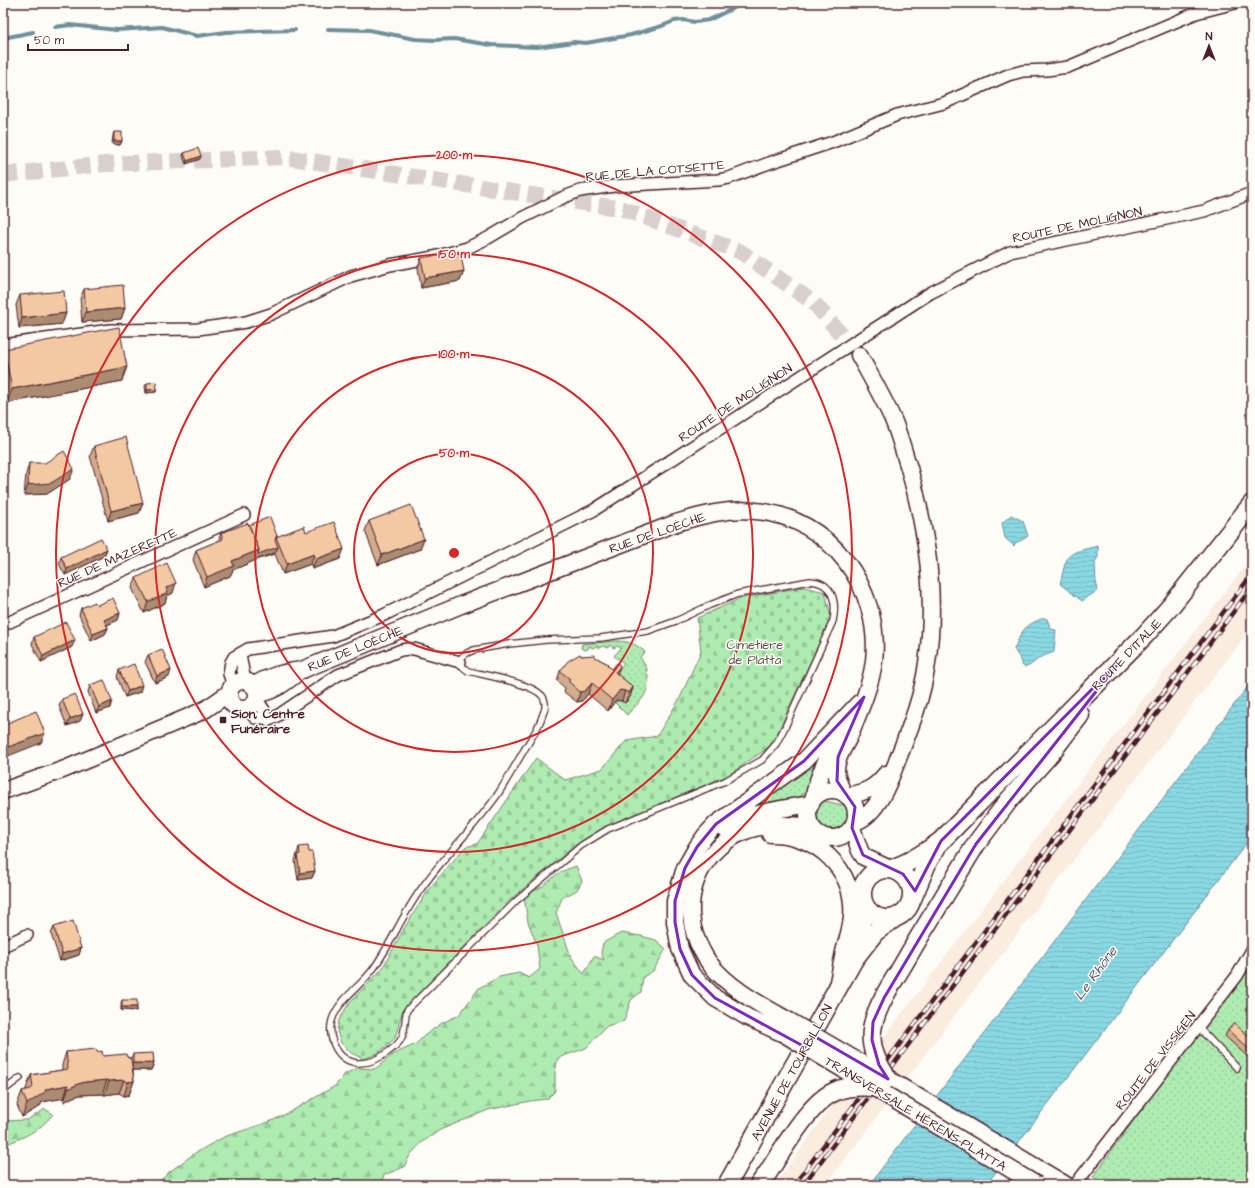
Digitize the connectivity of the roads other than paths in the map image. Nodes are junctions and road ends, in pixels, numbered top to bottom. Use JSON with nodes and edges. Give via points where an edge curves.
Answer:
{"nodes":[{"id":1,"x":1235,"y":3,"type":"edge"},
{"id":2,"x":1252,"y":193,"type":"edge"},
{"id":3,"x":3,"y":345,"type":"edge"},
{"id":4,"x":859,"y":355,"type":"tunnel mouth"},
{"id":5,"x":1252,"y":504,"type":"edge"},
{"id":6,"x":244,"y":515,"type":"dead end"},
{"id":7,"x":3,"y":625,"type":"edge"},
{"id":8,"x":1120,"y":661,"type":"junction"},
{"id":9,"x":460,"y":662,"type":"junction"},
{"id":10,"x":244,"y":694,"type":"junction"},
{"id":11,"x":864,"y":697,"type":"junction"},
{"id":12,"x":854,"y":724,"type":"junction"},
{"id":13,"x":898,"y":760,"type":"junction"},
{"id":14,"x":3,"y":791,"type":"edge"},
{"id":15,"x":845,"y":794,"type":"junction"},
{"id":16,"x":988,"y":794,"type":"junction"},
{"id":17,"x":812,"y":802,"type":"junction"},
{"id":18,"x":854,"y":825,"type":"junction"},
{"id":19,"x":812,"y":827,"type":"junction"},
{"id":20,"x":705,"y":836,"type":"junction"},
{"id":21,"x":825,"y":837,"type":"junction"},
{"id":22,"x":941,"y":841,"type":"junction"},
{"id":23,"x":871,"y":861,"type":"junction"},
{"id":24,"x":704,"y":864,"type":"junction"},
{"id":25,"x":891,"y":869,"type":"junction"},
{"id":26,"x":862,"y":896,"type":"junction"},
{"id":27,"x":911,"y":900,"type":"junction"},
{"id":28,"x":895,"y":918,"type":"junction"},
{"id":29,"x":27,"y":935,"type":"dead end"},
{"id":30,"x":3,"y":946,"type":"edge"},
{"id":31,"x":1252,"y":950,"type":"edge"},
{"id":32,"x":854,"y":958,"type":"junction"},
{"id":33,"x":837,"y":991,"type":"junction"},
{"id":34,"x":1198,"y":1027,"type":"junction"},
{"id":35,"x":787,"y":1028,"type":"junction"},
{"id":36,"x":1237,"y":1068,"type":"dead end"},
{"id":37,"x":20,"y":1078,"type":"dead end"},
{"id":38,"x":881,"y":1083,"type":"junction"},
{"id":39,"x":3,"y":1091,"type":"edge"},
{"id":40,"x":763,"y":1179,"type":"edge"},
{"id":41,"x":727,"y":1185,"type":"edge"},
{"id":42,"x":1037,"y":1185,"type":"edge"},
{"id":43,"x":1066,"y":1185,"type":"edge"},
{"id":44,"x":1075,"y":1185,"type":"edge"}],
"edges":[{"from":1,"to":3,"type":"street","name":"RUE DE LA COTSETTE","via":[[1196,14],[1072,65],[1004,76],[944,103],[897,115],[844,138],[729,178],[609,186],[580,191],[522,218],[467,248],[351,276],[258,319],[198,329],[110,330]]},
{"from":2,"to":10,"type":"street","name":"ROUTE DE MOLIGNON","via":[[1204,211],[1010,252],[930,293],[594,510],[384,615],[333,636],[248,650],[240,655]]},
{"from":4,"to":13,"type":"street","via":[[894,424],[902,446],[919,502],[929,561],[931,618],[927,664],[916,713]]},
{"from":5,"to":8,"type":"main road","name":"ROUTE D'ITALIE","via":[[1170,607]]},
{"from":6,"to":7,"type":"street","name":"RUE DE MAZERETTE"},
{"from":8,"to":16,"type":"main road","name":"ROUTE D'ITALIE"},
{"from":8,"to":38,"type":"main road","bridge":true,"via":[[1050,754],[1009,800],[976,844],[881,1002],[871,1033]]},
{"from":9,"to":9,"type":"lane","via":[[468,671],[535,690],[544,698],[545,709],[496,797],[428,879],[373,969],[336,1011],[330,1034],[333,1044],[344,1057],[357,1062],[373,1061],[398,1045],[404,1032],[407,1010],[516,901],[582,845],[608,829],[719,784],[762,760],[776,744],[831,628],[834,600],[827,586],[810,581],[744,592],[648,631],[601,638],[509,644],[474,650],[462,657]]},
{"from":9,"to":10,"type":"street","via":[[420,650],[401,650],[338,675],[269,720],[255,718]]},
{"from":10,"to":11,"type":"street","name":"RUE DE LOÈCHE","via":[[262,680],[302,670],[676,523],[698,516],[739,510],[785,516],[806,525],[836,548],[852,569],[870,612],[875,644],[872,672]]},
{"from":10,"to":14,"type":"street","name":"RUE DE LOÈCHE","via":[[65,769]]},
{"from":11,"to":12,"type":"street","name":"RUE DE LOÈCHE"},
{"from":11,"to":20,"type":"street","via":[[804,761],[721,820]]},
{"from":12,"to":15,"type":"street","name":"RUE DE LOÈCHE","via":[[838,757],[836,770]]},
{"from":12,"to":17,"type":"street","name":"RUE DE LOÈCHE","via":[[844,732],[823,766]]},
{"from":13,"to":15,"type":"street","via":[[876,786],[860,793]]},
{"from":13,"to":18,"type":"street","via":[[875,806]]},
{"from":15,"to":17,"type":"street","via":[[836,790],[825,791]]},
{"from":15,"to":18,"type":"street","via":[[855,807]]},
{"from":16,"to":22,"type":"main road","name":"ROUTE D'ITALIE"},
{"from":16,"to":23,"type":"main road","name":"ROUTE D'ITALIE","via":[[915,852],[893,862]]},
{"from":17,"to":19,"type":"street","via":[[808,814]]},
{"from":17,"to":20,"type":"street","name":"TRANSVERSALE HÉRENS-PLATTA","via":[[750,815]]},
{"from":18,"to":21,"type":"street","via":[[840,837]]},
{"from":18,"to":23,"type":"street","via":[[860,851]]},
{"from":19,"to":21,"type":"street"},
{"from":19,"to":24,"type":"street","name":"TRANSVERSALE HÉRENS-PLATTA","via":[[778,825],[748,830],[717,848]]},
{"from":20,"to":35,"type":"street","name":"TRANSVERSALE HÉRENS-PLATTA","via":[[685,868],[675,901],[675,922],[680,949],[692,975],[715,998],[747,1017]]},
{"from":21,"to":26,"type":"street","via":[[847,864]]},
{"from":22,"to":25,"type":"main road","name":"ROUTE D'ITALIE","via":[[914,860]]},
{"from":22,"to":27,"type":"main road","name":"ROUTE D'ITALIE","via":[[928,861]]},
{"from":23,"to":25,"type":"street"},
{"from":24,"to":33,"type":"street","via":[[735,843],[772,834],[802,839],[827,854],[848,884],[852,905],[851,926]]},
{"from":24,"to":35,"type":"street","name":"TRANSVERSALE HÉRENS-PLATTA","via":[[694,885],[691,899],[695,939],[709,964],[730,984]]},
{"from":25,"to":26,"type":"main road","via":[[879,870],[870,875],[864,883]]},
{"from":25,"to":27,"type":"main road","via":[[903,874],[909,882]]},
{"from":26,"to":28,"type":"main road","via":[[867,909],[875,916]]},
{"from":26,"to":32,"type":"main road","name":"AVENUE DE TOURBILLON","via":[[861,924]]},
{"from":27,"to":28,"type":"main road","via":[[904,912]]},
{"from":28,"to":32,"type":"main road","name":"AVENUE DE TOURBILLON","via":[[875,932]]},
{"from":29,"to":30,"type":"street"},
{"from":31,"to":34,"type":"street","name":"ROUTE DE VISSIGEN","via":[[1238,976]]},
{"from":32,"to":33,"type":"main road","name":"AVENUE DE TOURBILLON"},
{"from":33,"to":41,"type":"main road","name":"AVENUE DE TOURBILLON"},
{"from":34,"to":36,"type":"lane"},
{"from":34,"to":44,"type":"street","name":"ROUTE DE VISSIGEN"},
{"from":35,"to":38,"type":"street","name":"TRANSVERSALE HÉRENS-PLATTA","bridge":true},
{"from":37,"to":39,"type":"lane"},
{"from":38,"to":40,"type":"main road","bridge":true,"via":[[843,1089],[819,1101]]},
{"from":38,"to":42,"type":"street","name":"TRANSVERSALE HÉRENS-PLATTA","bridge":true},
{"from":38,"to":43,"type":"street","name":"TRANSVERSALE HÉRENS-PLATTA"}]}
